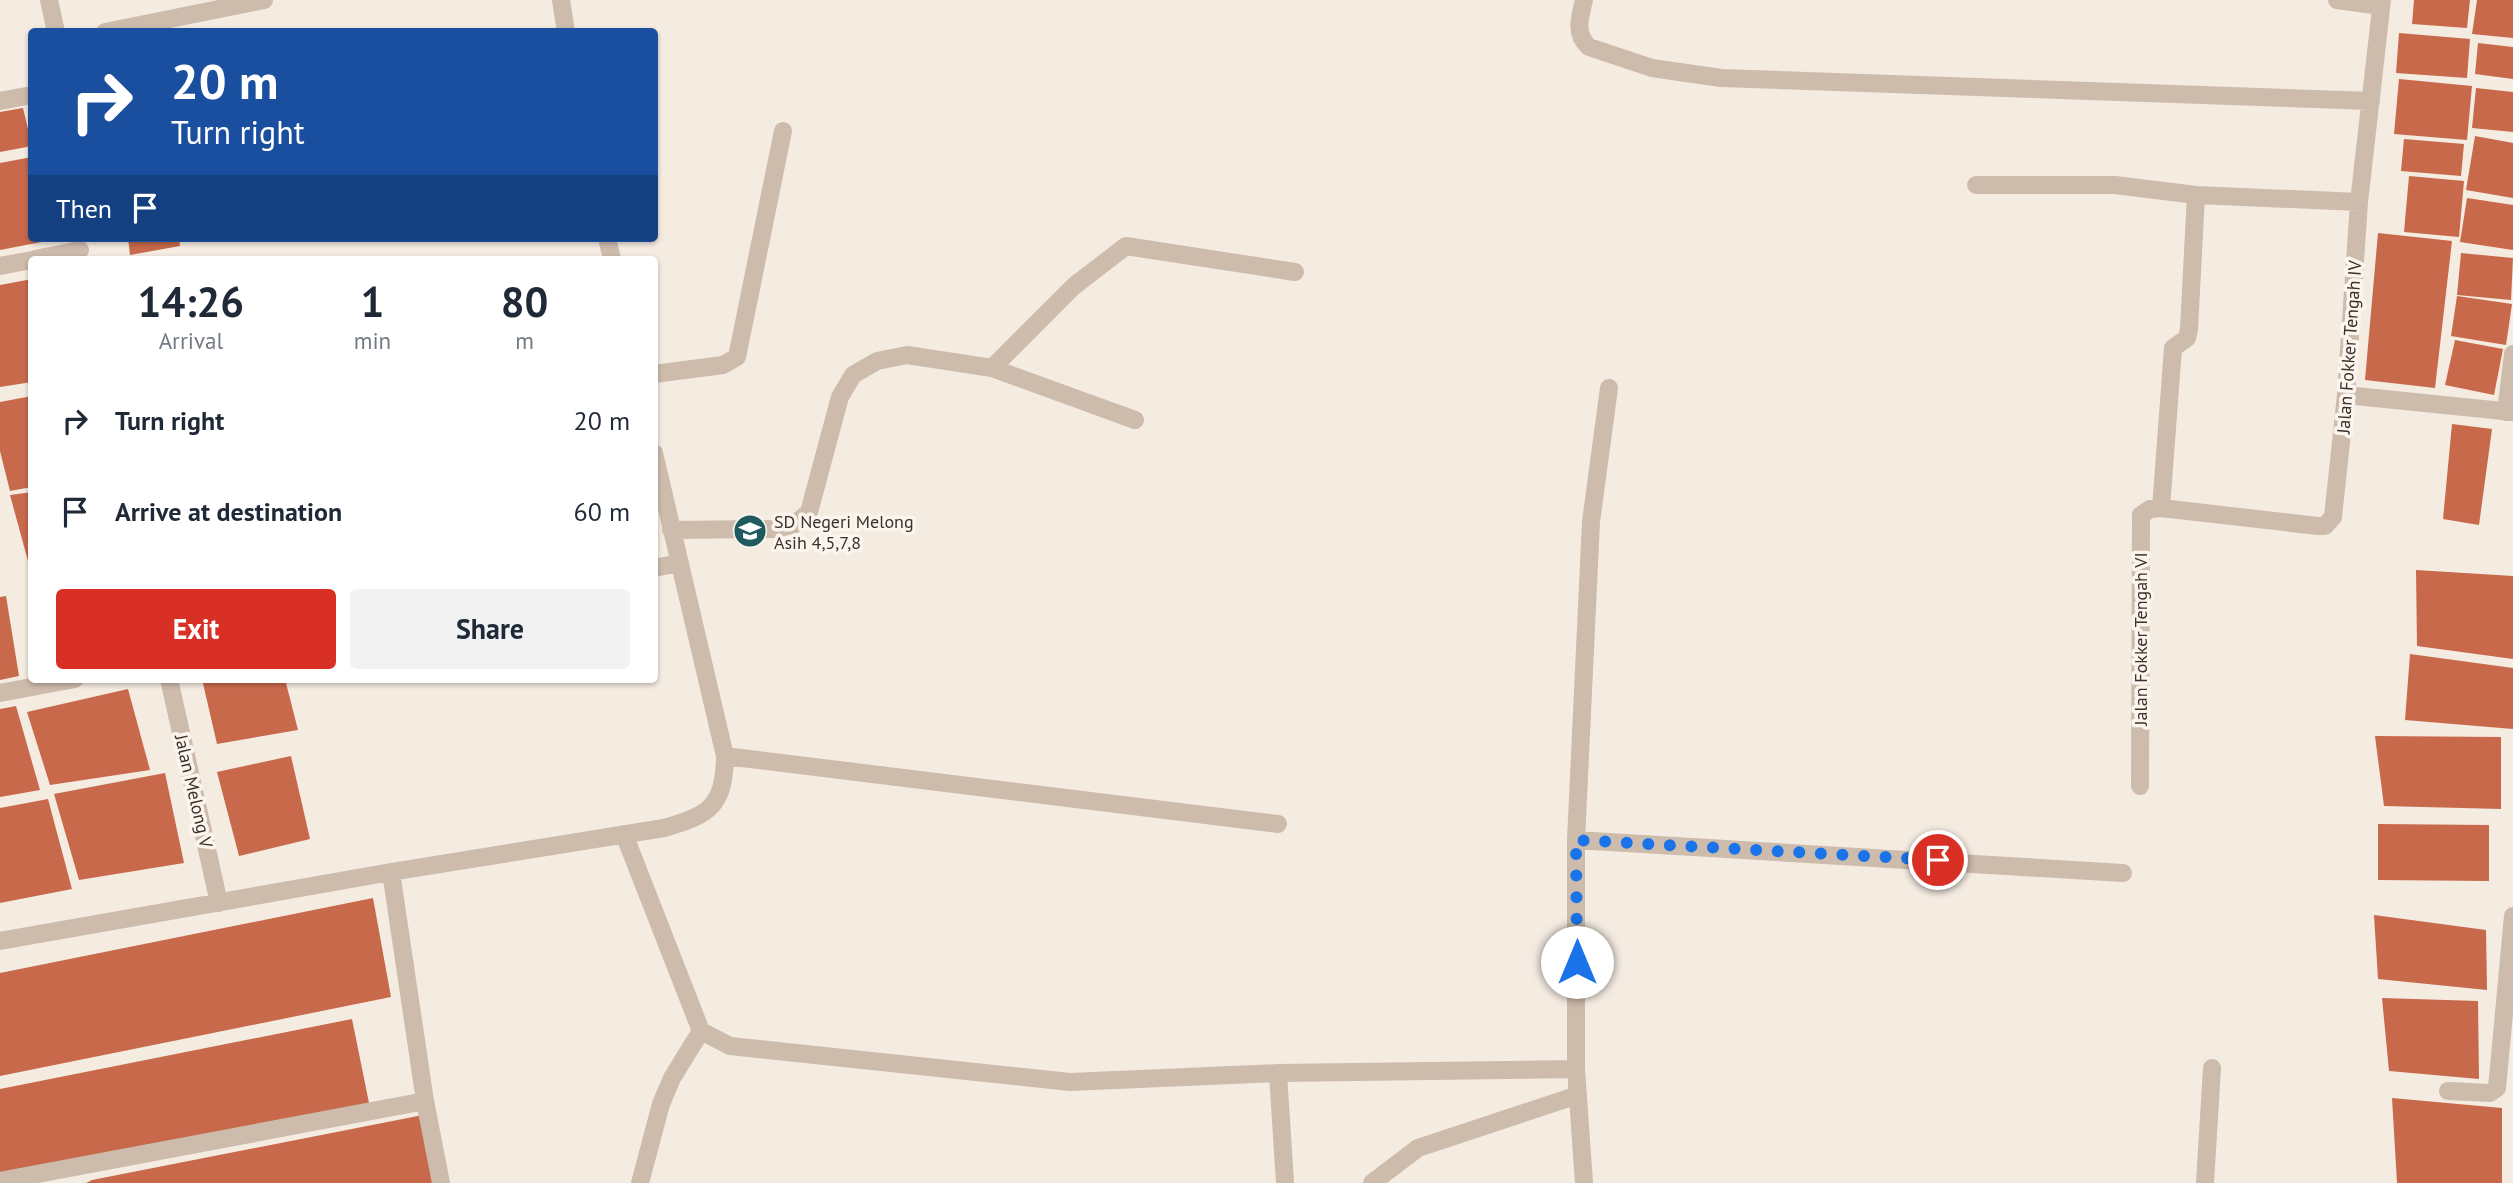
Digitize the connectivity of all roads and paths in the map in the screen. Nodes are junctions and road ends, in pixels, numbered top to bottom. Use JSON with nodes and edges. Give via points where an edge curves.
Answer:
{"nodes":[{"id":1,"x":49,"y":0,"type":"edge"},
{"id":2,"x":264,"y":0,"type":"edge"},
{"id":3,"x":561,"y":0,"type":"edge"},
{"id":4,"x":1584,"y":0,"type":"edge"},
{"id":5,"x":2337,"y":0,"type":"edge"},
{"id":6,"x":2381,"y":3,"type":"edge"},
{"id":7,"x":55,"y":28,"type":"edge"},
{"id":8,"x":125,"y":28,"type":"edge"},
{"id":9,"x":565,"y":28,"type":"edge"},
{"id":10,"x":28,"y":96,"type":"edge"},
{"id":11,"x":0,"y":101,"type":"edge"},
{"id":12,"x":2371,"y":101,"type":"junction"},
{"id":13,"x":783,"y":131,"type":"dead end"},
{"id":14,"x":1976,"y":185,"type":"dead end"},
{"id":15,"x":2196,"y":194,"type":"junction"},
{"id":16,"x":2359,"y":202,"type":"junction"},
{"id":17,"x":80,"y":249,"type":"edge"},
{"id":18,"x":47,"y":256,"type":"edge"},
{"id":19,"x":28,"y":260,"type":"edge"},
{"id":20,"x":0,"y":266,"type":"edge"},
{"id":21,"x":1295,"y":272,"type":"dead end"},
{"id":22,"x":2513,"y":354,"type":"edge"},
{"id":23,"x":992,"y":368,"type":"junction"},
{"id":24,"x":658,"y":373,"type":"edge"},
{"id":25,"x":1609,"y":388,"type":"dead end"},
{"id":26,"x":2346,"y":395,"type":"junction"},
{"id":27,"x":2510,"y":412,"type":"edge"},
{"id":28,"x":1135,"y":420,"type":"dead end"},
{"id":29,"x":658,"y":471,"type":"edge"},
{"id":30,"x":2161,"y":508,"type":"junction"},
{"id":31,"x":671,"y":530,"type":"junction"},
{"id":32,"x":679,"y":563,"type":"junction"},
{"id":33,"x":658,"y":567,"type":"edge"},
{"id":34,"x":54,"y":683,"type":"edge"},
{"id":35,"x":170,"y":683,"type":"edge"},
{"id":36,"x":0,"y":693,"type":"edge"},
{"id":37,"x":725,"y":756,"type":"junction"},
{"id":38,"x":2140,"y":786,"type":"dead end"},
{"id":39,"x":1278,"y":824,"type":"dead end"},
{"id":40,"x":624,"y":835,"type":"junction"},
{"id":41,"x":1576,"y":840,"type":"junction"},
{"id":42,"x":391,"y":872,"type":"junction"},
{"id":43,"x":2123,"y":873,"type":"dead end"},
{"id":44,"x":219,"y":904,"type":"junction"},
{"id":45,"x":2513,"y":916,"type":"edge"},
{"id":46,"x":0,"y":941,"type":"edge"},
{"id":47,"x":701,"y":1031,"type":"junction"},
{"id":48,"x":2212,"y":1068,"type":"dead end"},
{"id":49,"x":1576,"y":1069,"type":"junction"},
{"id":50,"x":1278,"y":1073,"type":"junction"},
{"id":51,"x":2448,"y":1091,"type":"dead end"},
{"id":52,"x":1578,"y":1095,"type":"junction"},
{"id":53,"x":425,"y":1101,"type":"junction"},
{"id":54,"x":0,"y":1181,"type":"edge"},
{"id":55,"x":441,"y":1183,"type":"edge"},
{"id":56,"x":640,"y":1183,"type":"edge"},
{"id":57,"x":1285,"y":1183,"type":"edge"},
{"id":58,"x":1372,"y":1183,"type":"edge"},
{"id":59,"x":1584,"y":1183,"type":"edge"},
{"id":60,"x":2205,"y":1183,"type":"edge"}],
"edges":[{"from":1,"to":7,"type":"street"},
{"from":2,"to":8,"type":"street"},
{"from":3,"to":9,"type":"street"},
{"from":4,"to":12,"type":"street","via":[[1578,30],[1589,47],[1652,68],[1721,78]]},
{"from":5,"to":6,"type":"street"},
{"from":6,"to":12,"type":"street","name":"Jalan Fokker Tengah IV"},
{"from":10,"to":11,"type":"street"},
{"from":12,"to":16,"type":"street","name":"Jalan Fokker Tengah IV"},
{"from":13,"to":24,"type":"street","via":[[737,357],[723,365]]},
{"from":14,"to":15,"type":"street","via":[[2115,185]]},
{"from":15,"to":16,"type":"street"},
{"from":15,"to":30,"type":"street","via":[[2189,329],[2187,338],[2173,348]]},
{"from":16,"to":26,"type":"street","name":"Jalan Fokker Tengah IV"},
{"from":17,"to":18,"type":"street"},
{"from":19,"to":20,"type":"street"},
{"from":21,"to":23,"type":"street","via":[[1126,246],[1074,286]]},
{"from":22,"to":27,"type":"street"},
{"from":23,"to":28,"type":"street"},
{"from":23,"to":31,"type":"street","via":[[907,355],[877,361],[853,375],[840,397],[809,512],[795,524],[775,529]]},
{"from":25,"to":41,"type":"street","via":[[1591,522]]},
{"from":26,"to":27,"type":"street"},
{"from":26,"to":30,"type":"street","name":"Jalan Fokker Tengah IV","via":[[2333,517],[2325,526]]},
{"from":29,"to":31,"type":"street"},
{"from":30,"to":38,"type":"street","name":"Jalan Fokker Tengah VI","via":[[2141,515],[2140,527]]},
{"from":31,"to":32,"type":"street"},
{"from":32,"to":33,"type":"street"},
{"from":32,"to":37,"type":"street"},
{"from":34,"to":36,"type":"street"},
{"from":35,"to":44,"type":"street","name":"Jalan Melong V"},
{"from":37,"to":39,"type":"street"},
{"from":37,"to":40,"type":"street","via":[[718,800],[705,812],[690,821]]},
{"from":40,"to":42,"type":"street"},
{"from":40,"to":47,"type":"street"},
{"from":41,"to":43,"type":"street"},
{"from":41,"to":49,"type":"street"},
{"from":42,"to":44,"type":"street"},
{"from":42,"to":53,"type":"street"},
{"from":44,"to":46,"type":"street"},
{"from":45,"to":51,"type":"street","via":[[2497,1088],[2490,1093]]},
{"from":47,"to":50,"type":"street","via":[[730,1046],[1070,1082]]},
{"from":47,"to":56,"type":"street","via":[[661,1104]]},
{"from":48,"to":60,"type":"street"},
{"from":49,"to":50,"type":"street"},
{"from":49,"to":52,"type":"street"},
{"from":50,"to":57,"type":"street"},
{"from":52,"to":58,"type":"street","via":[[1418,1148]]},
{"from":52,"to":59,"type":"street"},
{"from":53,"to":54,"type":"street"},
{"from":53,"to":55,"type":"street"}]}
